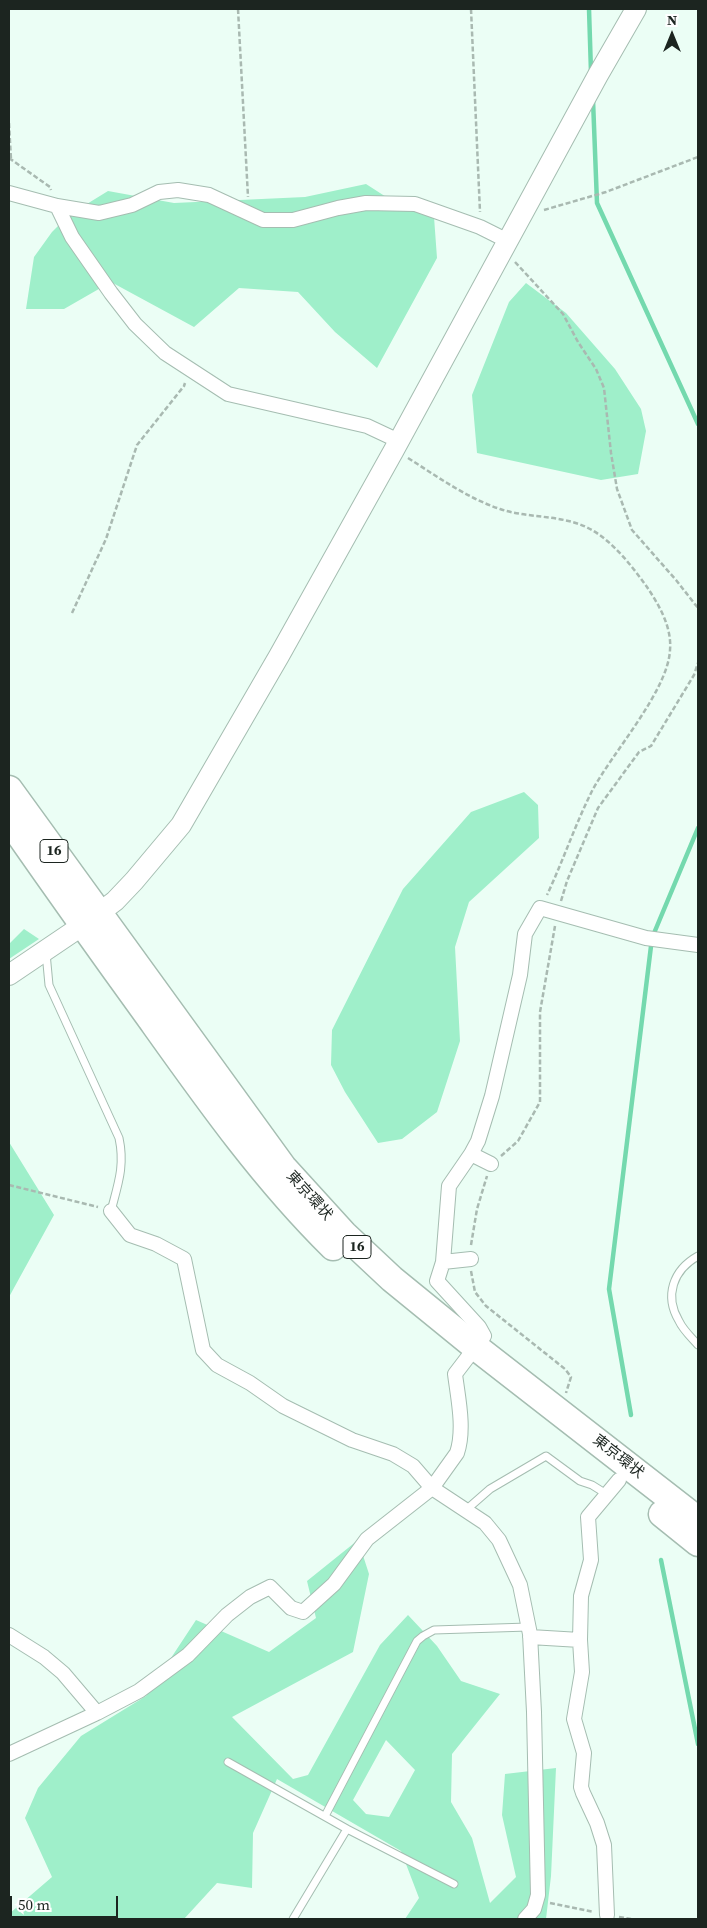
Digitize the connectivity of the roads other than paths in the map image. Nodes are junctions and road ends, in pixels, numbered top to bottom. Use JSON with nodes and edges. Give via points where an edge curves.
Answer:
{"nodes":[{"id":1,"x":636,"y":9,"type":"edge"},
{"id":2,"x":9,"y":194,"type":"edge"},
{"id":3,"x":56,"y":206,"type":"junction"},
{"id":4,"x":505,"y":245,"type":"junction"},
{"id":5,"x":397,"y":445,"type":"junction"},
{"id":6,"x":9,"y":789,"type":"edge"},
{"id":7,"x":9,"y":820,"type":"edge"},
{"id":8,"x":91,"y":919,"type":"junction"},
{"id":9,"x":698,"y":945,"type":"edge"},
{"id":10,"x":45,"y":950,"type":"junction"},
{"id":11,"x":9,"y":975,"type":"edge"},
{"id":12,"x":471,"y":1154,"type":"junction"},
{"id":13,"x":491,"y":1164,"type":"road end"},
{"id":14,"x":111,"y":1211,"type":"joint"},
{"id":15,"x":698,"y":1256,"type":"edge"},
{"id":16,"x":471,"y":1259,"type":"road end"},
{"id":17,"x":444,"y":1262,"type":"junction"},
{"id":18,"x":698,"y":1345,"type":"edge"},
{"id":19,"x":470,"y":1353,"type":"junction"},
{"id":20,"x":614,"y":1487,"type":"junction"},
{"id":21,"x":432,"y":1488,"type":"junction"},
{"id":22,"x":465,"y":1510,"type":"junction"},
{"id":23,"x":698,"y":1520,"type":"edge"},
{"id":24,"x":698,"y":1543,"type":"edge"},
{"id":25,"x":529,"y":1632,"type":"junction"},
{"id":26,"x":9,"y":1635,"type":"edge"},
{"id":27,"x":580,"y":1640,"type":"junction"},
{"id":28,"x":97,"y":1713,"type":"junction"},
{"id":29,"x":9,"y":1754,"type":"edge"},
{"id":30,"x":228,"y":1762,"type":"dead end"},
{"id":31,"x":325,"y":1816,"type":"junction"},
{"id":32,"x":347,"y":1829,"type":"junction"},
{"id":33,"x":454,"y":1884,"type":"dead end"},
{"id":34,"x":607,"y":1915,"type":"road end"},
{"id":35,"x":293,"y":1919,"type":"edge"},
{"id":36,"x":525,"y":1919,"type":"edge"}],
"edges":[{"from":1,"to":4,"type":"street"},
{"from":2,"to":3,"type":"street"},
{"from":3,"to":4,"type":"street","via":[[99,213],[132,205],[159,192],[178,190],[209,195],[263,220],[293,220],[366,203],[415,204],[480,227]]},
{"from":3,"to":5,"type":"street","via":[[72,237],[110,293],[135,324],[166,353],[228,394],[367,426]]},
{"from":4,"to":5,"type":"street"},
{"from":5,"to":8,"type":"street","via":[[193,806],[134,881]]},
{"from":6,"to":8,"type":"highway","name":"東京環状","number":"16"},
{"from":7,"to":8,"type":"highway","name":"東京環状","number":"16"},
{"from":8,"to":10,"type":"street"},
{"from":8,"to":19,"type":"highway","name":"東京環状","number":"16","via":[[282,1167],[344,1234]]},
{"from":9,"to":12,"type":"street","via":[[653,939],[540,908],[525,934],[520,975],[492,1096]]},
{"from":10,"to":11,"type":"street"},
{"from":10,"to":14,"type":"lane","via":[[49,985],[119,1138],[122,1170]]},
{"from":12,"to":13,"type":"street"},
{"from":12,"to":17,"type":"street","via":[[449,1186]]},
{"from":14,"to":21,"type":"street","via":[[130,1235],[184,1259],[203,1350],[217,1365],[283,1406],[352,1440],[393,1454],[413,1466]]},
{"from":15,"to":18,"type":"lane","via":[[675,1276],[671,1302],[679,1322]]},
{"from":16,"to":17,"type":"street"},
{"from":17,"to":19,"type":"street","via":[[437,1281],[484,1336]]},
{"from":19,"to":20,"type":"highway","name":"東京環状","number":"16"},
{"from":19,"to":21,"type":"street","via":[[456,1374],[459,1448]]},
{"from":19,"to":23,"type":"highway","name":"東京環状","number":"16"},
{"from":20,"to":22,"type":"lane","via":[[580,1481],[546,1456],[490,1489]]},
{"from":20,"to":24,"type":"highway","name":"東京環状","number":"16"},
{"from":20,"to":27,"type":"street","via":[[588,1517],[591,1560],[581,1596]]},
{"from":21,"to":22,"type":"street"},
{"from":21,"to":28,"type":"street","via":[[367,1538],[334,1584],[303,1612],[291,1608],[270,1587],[250,1597],[227,1615],[188,1655],[139,1691]]},
{"from":22,"to":25,"type":"street","via":[[484,1523],[499,1540],[520,1585]]},
{"from":25,"to":27,"type":"street"},
{"from":25,"to":31,"type":"lane","via":[[434,1630],[417,1641]]},
{"from":25,"to":36,"type":"street","via":[[538,1895],[534,1909]]},
{"from":26,"to":28,"type":"street","via":[[64,1674]]},
{"from":27,"to":34,"type":"street","via":[[582,1672],[574,1718],[584,1753],[581,1787],[604,1845]]},
{"from":28,"to":29,"type":"street"},
{"from":30,"to":31,"type":"lane"},
{"from":31,"to":32,"type":"lane"},
{"from":32,"to":33,"type":"lane"},
{"from":32,"to":35,"type":"lane"}]}
